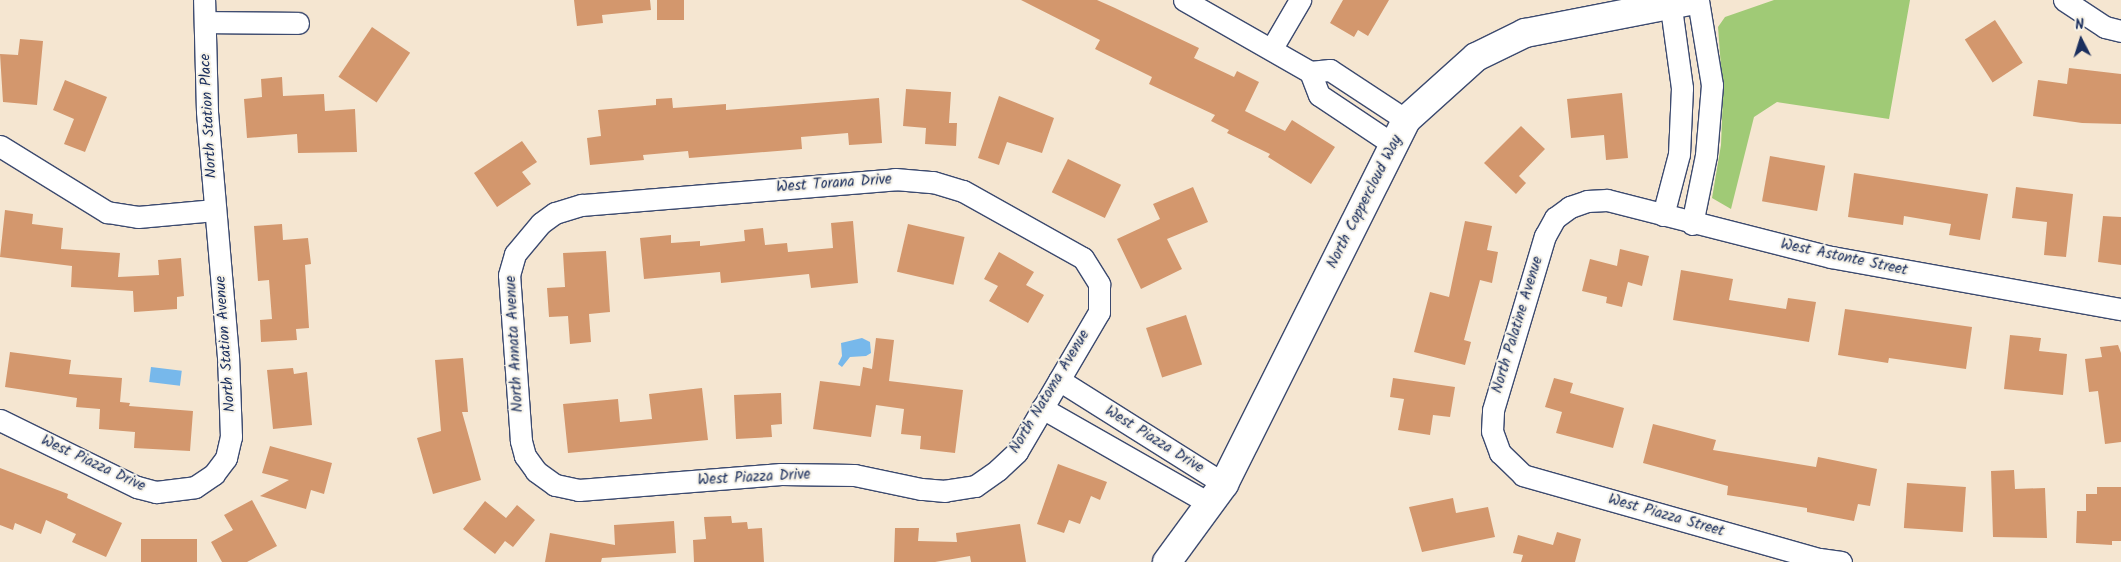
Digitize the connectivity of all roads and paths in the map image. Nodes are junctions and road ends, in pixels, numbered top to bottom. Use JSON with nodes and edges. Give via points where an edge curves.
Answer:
{"nodes":[{"id":1,"x":204,"y":0,"type":"edge"},
{"id":2,"x":1184,"y":0,"type":"edge"},
{"id":3,"x":1300,"y":0,"type":"edge"},
{"id":4,"x":1698,"y":0,"type":"edge"},
{"id":5,"x":2064,"y":0,"type":"edge"},
{"id":6,"x":1679,"y":1,"type":"edge"},
{"id":7,"x":204,"y":22,"type":"junction"},
{"id":8,"x":298,"y":23,"type":"dead end"},
{"id":9,"x":2121,"y":31,"type":"edge"},
{"id":10,"x":1272,"y":48,"type":"junction"},
{"id":11,"x":1310,"y":72,"type":"junction"},
{"id":12,"x":1406,"y":120,"type":"junction"},
{"id":13,"x":1394,"y":145,"type":"junction"},
{"id":14,"x":0,"y":146,"type":"edge"},
{"id":15,"x":1570,"y":207,"type":"joint"},
{"id":16,"x":216,"y":210,"type":"junction"},
{"id":17,"x":1663,"y":215,"type":"junction"},
{"id":18,"x":541,"y":223,"type":"joint"},
{"id":19,"x":1692,"y":224,"type":"junction"},
{"id":20,"x":1099,"y":284,"type":"joint"},
{"id":21,"x":2121,"y":309,"type":"edge"},
{"id":22,"x":1059,"y":380,"type":"junction"},
{"id":23,"x":1042,"y":408,"type":"junction"},
{"id":24,"x":0,"y":420,"type":"edge"},
{"id":25,"x":1500,"y":453,"type":"joint"},
{"id":26,"x":536,"y":471,"type":"joint"},
{"id":27,"x":214,"y":474,"type":"joint"},
{"id":28,"x":975,"y":486,"type":"joint"},
{"id":29,"x":1217,"y":494,"type":"junction"},
{"id":30,"x":1167,"y":562,"type":"edge"},
{"id":31,"x":1841,"y":562,"type":"edge"}],
"edges":[{"from":1,"to":7,"type":"street","name":"North Station Place"},
{"from":2,"to":10,"type":"street"},
{"from":3,"to":10,"type":"street"},
{"from":4,"to":19,"type":"street","via":[[1712,85],[1706,155]]},
{"from":5,"to":9,"type":"street","via":[[2105,27]]},
{"from":6,"to":12,"type":"street","name":"North Coppercloud Way","via":[[1525,33],[1476,57]]},
{"from":6,"to":17,"type":"street","via":[[1682,88],[1679,154]]},
{"from":7,"to":8,"type":"street"},
{"from":7,"to":16,"type":"street","name":"North Station Place","via":[[207,111]]},
{"from":10,"to":11,"type":"street"},
{"from":11,"to":12,"type":"street","via":[[1330,70]]},
{"from":11,"to":13,"type":"street","via":[[1319,96]]},
{"from":12,"to":13,"type":"street","name":"North Coppercloud Way"},
{"from":13,"to":29,"type":"street","name":"North Coppercloud Way"},
{"from":14,"to":16,"type":"street","via":[[107,212],[138,216]]},
{"from":15,"to":17,"type":"street","name":"West Astonte Street","via":[[1588,201],[1607,200]]},
{"from":15,"to":25,"type":"street","name":"North Palatine Avenue","via":[[1555,218],[1545,236],[1493,410],[1492,431]]},
{"from":16,"to":27,"type":"street","name":"North Station Avenue","via":[[231,437],[226,458]]},
{"from":17,"to":19,"type":"street","name":"West Astonte Street"},
{"from":18,"to":20,"type":"street","name":"West Torana Drive","via":[[555,213],[582,204],[895,179],[934,182],[963,191],[1082,258]]},
{"from":18,"to":26,"type":"street","name":"North Annata Avenue","via":[[515,254],[508,275],[521,441],[525,456]]},
{"from":19,"to":21,"type":"street","name":"West Astonte Street","via":[[1831,257]]},
{"from":20,"to":22,"type":"street","name":"North Natoma Avenue","via":[[1099,312]]},
{"from":22,"to":23,"type":"street","name":"North Natoma Avenue"},
{"from":22,"to":29,"type":"street","name":"West Piazza Drive"},
{"from":23,"to":28,"type":"street","name":"North Natoma Avenue","via":[[1017,452]]},
{"from":23,"to":29,"type":"street","name":"West Piazza Drive"},
{"from":24,"to":27,"type":"street","name":"West Piazza Drive","via":[[137,487],[156,492],[195,487]]},
{"from":25,"to":31,"type":"street","name":"West Piazza Street","via":[[1523,475],[1819,559]]},
{"from":26,"to":28,"type":"street","name":"West Piazza Drive","via":[[555,485],[579,490],[781,474],[854,475],[922,490],[945,491]]},
{"from":29,"to":30,"type":"street","name":"North Coppercloud Way"}]}
